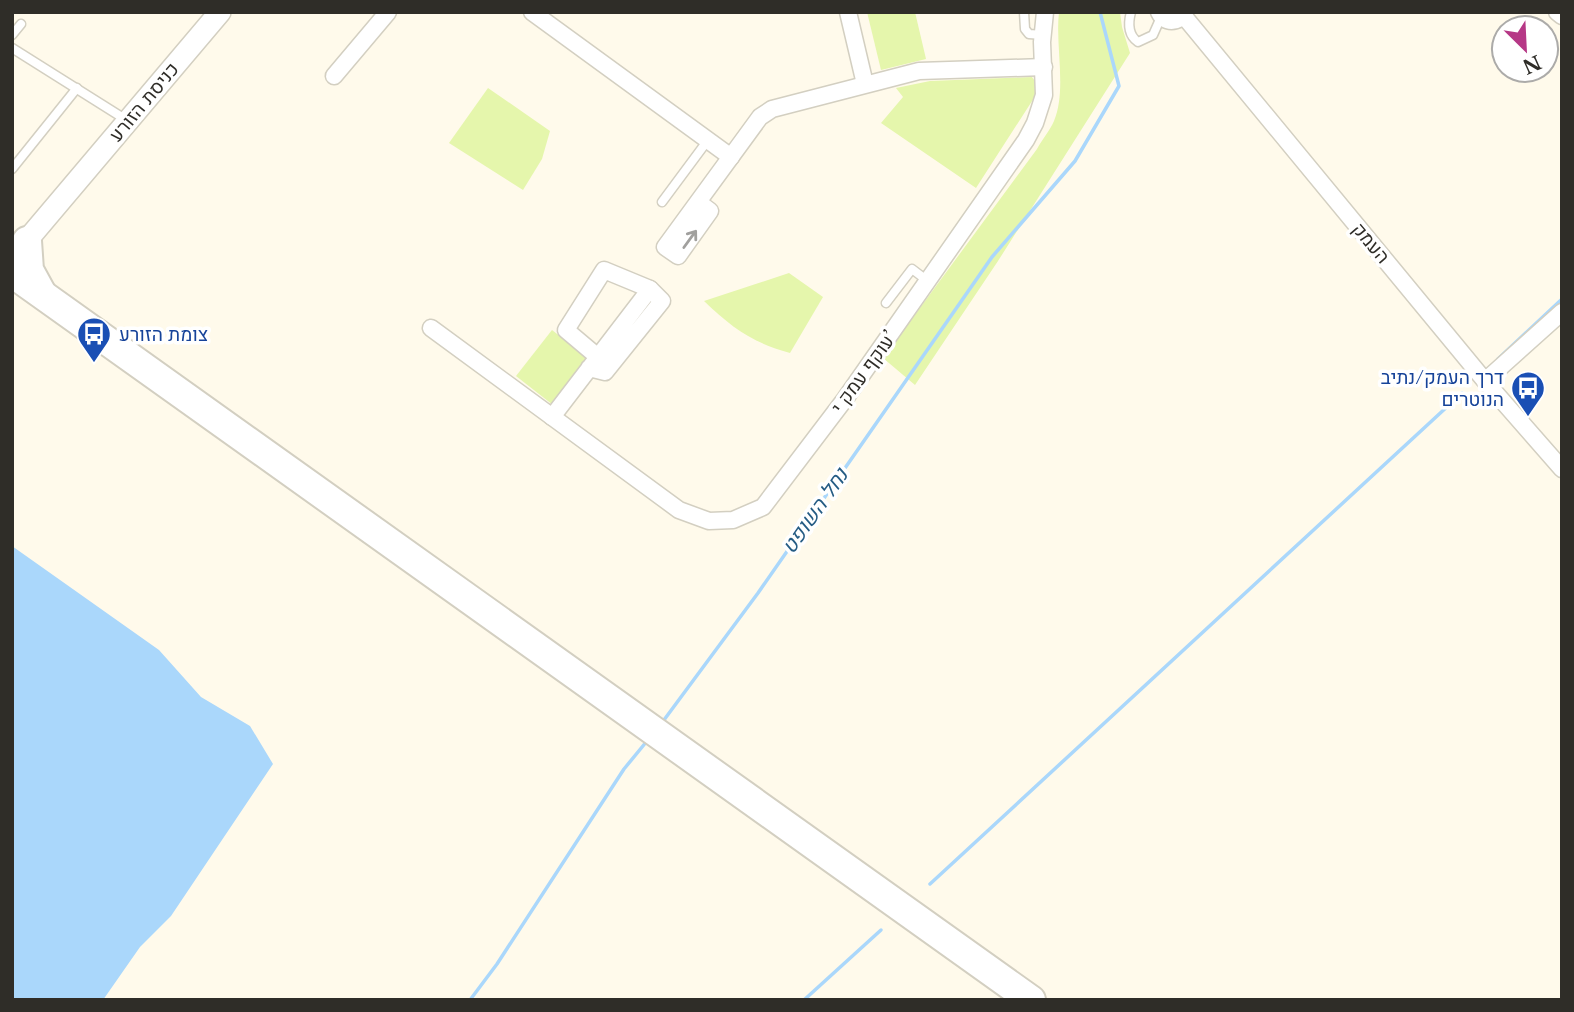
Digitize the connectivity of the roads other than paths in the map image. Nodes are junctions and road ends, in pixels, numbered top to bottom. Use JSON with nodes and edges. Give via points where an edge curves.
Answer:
{"nodes":[{"id":1,"x":220,"y":12,"type":"edge"},
{"id":2,"x":388,"y":12,"type":"edge"},
{"id":3,"x":532,"y":12,"type":"edge"},
{"id":4,"x":848,"y":12,"type":"edge"},
{"id":5,"x":1024,"y":12,"type":"edge"},
{"id":6,"x":1045,"y":12,"type":"edge"},
{"id":7,"x":1131,"y":12,"type":"edge"},
{"id":8,"x":1557,"y":12,"type":"edge"},
{"id":9,"x":1184,"y":14,"type":"edge"},
{"id":10,"x":1160,"y":15,"type":"edge"},
{"id":11,"x":1562,"y":16,"type":"edge"},
{"id":12,"x":21,"y":24,"type":"dead end"},
{"id":13,"x":12,"y":35,"type":"edge"},
{"id":14,"x":1043,"y":35,"type":"junction"},
{"id":15,"x":12,"y":48,"type":"edge"},
{"id":16,"x":1044,"y":67,"type":"junction"},
{"id":17,"x":334,"y":76,"type":"dead end"},
{"id":18,"x":865,"y":84,"type":"junction"},
{"id":19,"x":77,"y":88,"type":"junction"},
{"id":20,"x":128,"y":121,"type":"junction"},
{"id":21,"x":708,"y":140,"type":"junction"},
{"id":22,"x":731,"y":157,"type":"junction"},
{"id":23,"x":12,"y":169,"type":"edge"},
{"id":24,"x":662,"y":202,"type":"dead end"},
{"id":25,"x":698,"y":202,"type":"dead end"},
{"id":26,"x":17,"y":246,"type":"edge"},
{"id":27,"x":12,"y":273,"type":"edge"},
{"id":28,"x":929,"y":282,"type":"junction"},
{"id":29,"x":12,"y":296,"type":"edge"},
{"id":30,"x":45,"y":297,"type":"junction"},
{"id":31,"x":886,"y":303,"type":"dead end"},
{"id":32,"x":1562,"y":312,"type":"edge"},
{"id":33,"x":431,"y":328,"type":"dead end"},
{"id":34,"x":594,"y":362,"type":"junction"},
{"id":35,"x":1485,"y":381,"type":"junction"},
{"id":36,"x":552,"y":417,"type":"junction"},
{"id":37,"x":1562,"y":468,"type":"edge"},
{"id":38,"x":630,"y":722,"type":"junction"},
{"id":39,"x":675,"y":754,"type":"junction"},
{"id":40,"x":1009,"y":1000,"type":"edge"},
{"id":41,"x":1031,"y":1000,"type":"edge"}],
"edges":[{"from":1,"to":20,"type":"street","name":"כניסת הזורע"},
{"from":2,"to":17,"type":"street"},
{"from":3,"to":21,"type":"street"},
{"from":4,"to":18,"type":"street"},
{"from":5,"to":14,"type":"lane","via":[[1029,34]]},
{"from":6,"to":14,"type":"street","name":"עוקף עמק י’"},
{"from":7,"to":10,"type":"lane","via":[[1130,31],[1138,42],[1153,36]]},
{"from":8,"to":11,"type":"street"},
{"from":9,"to":10,"type":"street","name":"העמק","via":[[1172,22]]},
{"from":9,"to":35,"type":"street","name":"העמק"},
{"from":12,"to":13,"type":"lane"},
{"from":14,"to":16,"type":"street","name":"עוקף עמק י’"},
{"from":15,"to":19,"type":"lane"},
{"from":16,"to":18,"type":"street","via":[[926,70]]},
{"from":16,"to":28,"type":"street","name":"עוקף עמק י’","via":[[1044,95],[1026,140]]},
{"from":18,"to":22,"type":"street","via":[[767,111]]},
{"from":19,"to":20,"type":"lane"},
{"from":19,"to":23,"type":"lane"},
{"from":20,"to":26,"type":"street","name":"כניסת הזורע"},
{"from":21,"to":22,"type":"street"},
{"from":21,"to":24,"type":"lane"},
{"from":22,"to":25,"type":"street"},
{"from":26,"to":30,"type":"highway","via":[[25,248],[29,270]]},
{"from":27,"to":30,"type":"highway"},
{"from":28,"to":31,"type":"lane","via":[[912,269]]},
{"from":28,"to":36,"type":"street","name":"עוקף עמק י’","via":[[763,507],[733,520],[709,521],[679,510]]},
{"from":29,"to":38,"type":"highway"},
{"from":30,"to":38,"type":"highway"},
{"from":32,"to":35,"type":"street"},
{"from":33,"to":36,"type":"street","name":"עוקף עמק י’"},
{"from":34,"to":34,"type":"street","via":[[605,372],[662,301],[650,289],[604,270],[566,330]]},
{"from":34,"to":36,"type":"street"},
{"from":35,"to":37,"type":"street","name":"העמק"},
{"from":38,"to":39,"type":"highway"},
{"from":39,"to":40,"type":"highway"},
{"from":39,"to":41,"type":"highway"}]}
